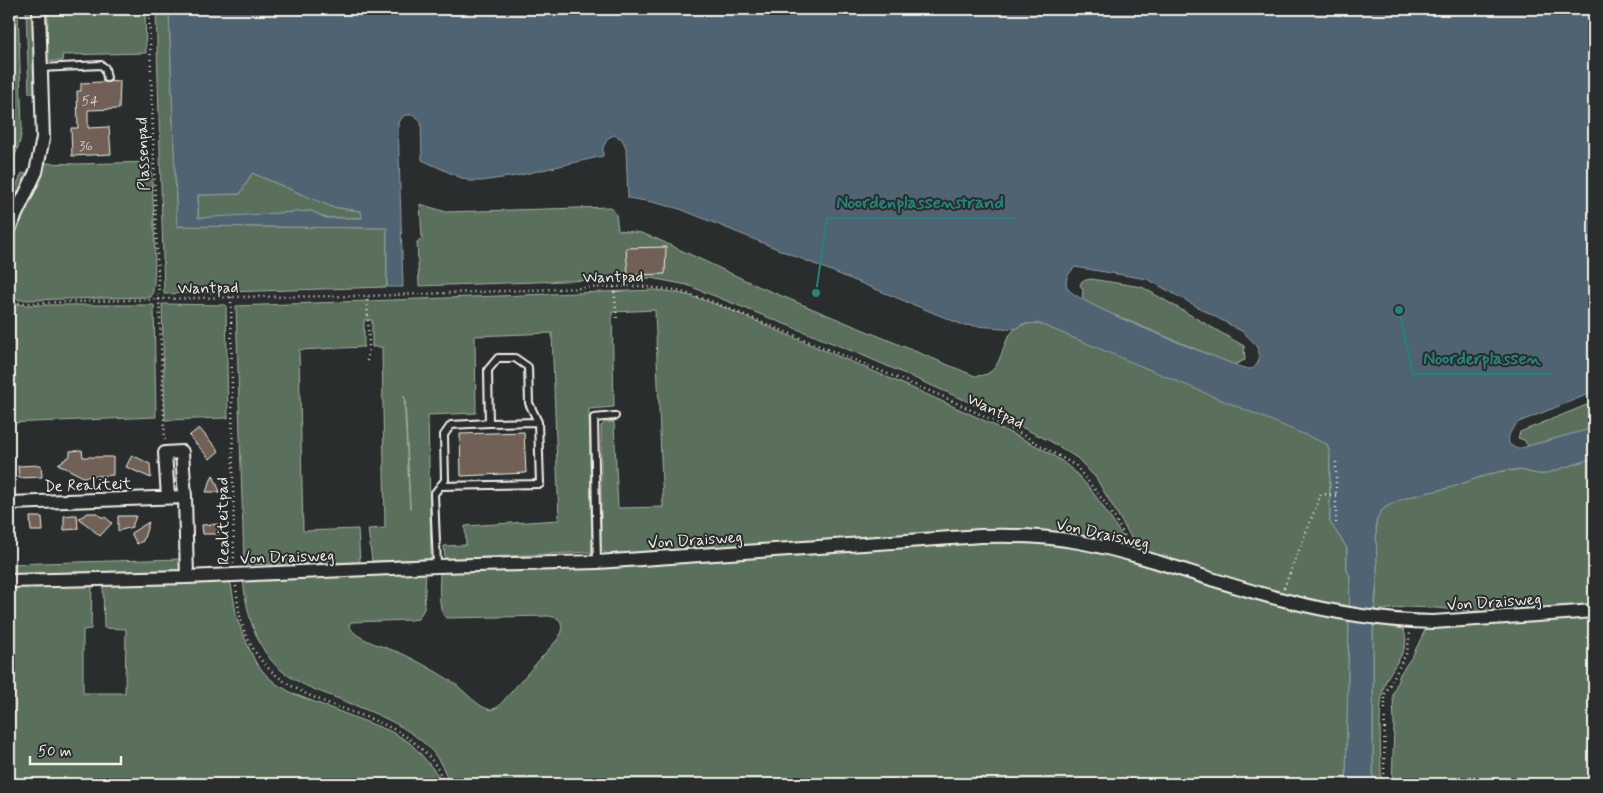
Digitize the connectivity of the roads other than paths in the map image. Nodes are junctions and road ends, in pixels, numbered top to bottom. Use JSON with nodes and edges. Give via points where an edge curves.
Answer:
{"nodes":[{"id":1,"x":39,"y":9,"type":"edge"},
{"id":2,"x":41,"y":68,"type":"junction"},
{"id":3,"x":107,"y":78,"type":"dead end"},
{"id":4,"x":9,"y":230,"type":"edge"},
{"id":5,"x":615,"y":416,"type":"dead end"},
{"id":6,"x":538,"y":422,"type":"junction"},
{"id":7,"x":489,"y":423,"type":"junction"},
{"id":8,"x":440,"y":486,"type":"junction"},
{"id":9,"x":168,"y":497,"type":"junction"},
{"id":10,"x":185,"y":497,"type":"junction"},
{"id":11,"x":9,"y":503,"type":"edge"},
{"id":12,"x":597,"y":562,"type":"junction"},
{"id":13,"x":437,"y":566,"type":"junction"},
{"id":14,"x":187,"y":577,"type":"junction"},
{"id":15,"x":9,"y":581,"type":"edge"},
{"id":16,"x":1594,"y":611,"type":"edge"}],
"edges":[{"from":1,"to":2,"type":"street"},
{"from":2,"to":3,"type":"lane","via":[[101,65]]},
{"from":2,"to":4,"type":"street","via":[[43,138],[40,159]]},
{"from":5,"to":12,"type":"lane","via":[[594,418]]},
{"from":6,"to":7,"type":"lane"},
{"from":6,"to":7,"type":"lane","via":[[529,403],[528,367],[515,358],[498,358],[488,370]]},
{"from":6,"to":8,"type":"lane","via":[[540,484]]},
{"from":7,"to":8,"type":"lane","via":[[451,425],[444,435],[445,480]]},
{"from":8,"to":13,"type":"lane","via":[[434,494]]},
{"from":9,"to":10,"type":"street","name":"De Realiteit"},
{"from":9,"to":10,"type":"street","via":[[165,453],[182,452]]},
{"from":9,"to":11,"type":"street","name":"De Realiteit"},
{"from":10,"to":14,"type":"street"},
{"from":12,"to":13,"type":"street","name":"Von Draisweg"},
{"from":12,"to":16,"type":"street","name":"Von Draisweg","via":[[981,536],[1040,537],[1128,553],[1279,599],[1382,618],[1433,622]]},
{"from":13,"to":14,"type":"street","name":"Von Draisweg"},
{"from":14,"to":15,"type":"street","name":"Von Draisweg"}]}
